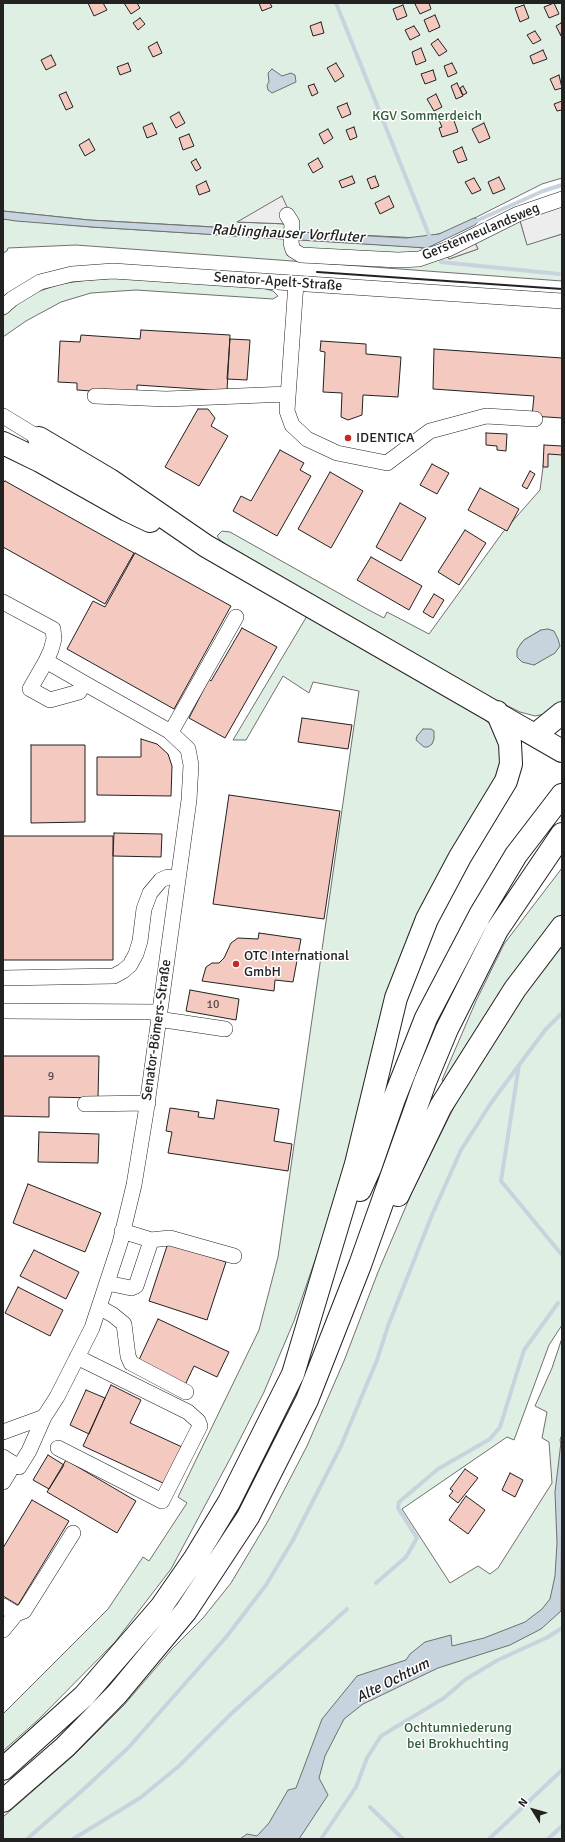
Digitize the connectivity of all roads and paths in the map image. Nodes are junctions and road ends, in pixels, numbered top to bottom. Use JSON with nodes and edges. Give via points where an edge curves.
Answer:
{"nodes":[{"id":1,"x":562,"y":199,"type":"edge"},
{"id":2,"x":290,"y":229,"type":"dead end"},
{"id":3,"x":296,"y":283,"type":"junction"},
{"id":4,"x":562,"y":301,"type":"edge"},
{"id":5,"x":3,"y":307,"type":"edge"},
{"id":6,"x":288,"y":394,"type":"junction"},
{"id":7,"x":95,"y":396,"type":"dead end"},
{"id":8,"x":3,"y":416,"type":"edge"},
{"id":9,"x":535,"y":419,"type":"dead end"},
{"id":10,"x":39,"y":438,"type":"joint"},
{"id":11,"x":3,"y":443,"type":"edge"},
{"id":12,"x":206,"y":546,"type":"junction"},
{"id":13,"x":3,"y":602,"type":"edge"},
{"id":14,"x":236,"y":617,"type":"dead end"},
{"id":15,"x":46,"y":661,"type":"junction"},
{"id":16,"x":84,"y":683,"type":"junction"},
{"id":17,"x":497,"y":712,"type":"junction"},
{"id":18,"x":562,"y":712,"type":"edge"},
{"id":19,"x":171,"y":732,"type":"junction"},
{"id":20,"x":535,"y":735,"type":"junction"},
{"id":21,"x":558,"y":749,"type":"edge"},
{"id":22,"x":562,"y":795,"type":"edge"},
{"id":23,"x":562,"y":834,"type":"edge"},
{"id":24,"x":178,"y":878,"type":"junction"},
{"id":25,"x":562,"y":927,"type":"edge"},
{"id":26,"x":3,"y":978,"type":"edge"},
{"id":27,"x":3,"y":1011,"type":"edge"},
{"id":28,"x":159,"y":1015,"type":"junction"},
{"id":29,"x":225,"y":1029,"type":"dead end"},
{"id":30,"x":148,"y":1103,"type":"junction"},
{"id":31,"x":85,"y":1104,"type":"dead end"},
{"id":32,"x":122,"y":1231,"type":"junction"},
{"id":33,"x":150,"y":1240,"type":"junction"},
{"id":34,"x":234,"y":1256,"type":"dead end"},
{"id":35,"x":329,"y":1258,"type":"junction"},
{"id":36,"x":360,"y":1265,"type":"junction"},
{"id":37,"x":107,"y":1282,"type":"junction"},
{"id":38,"x":99,"y":1307,"type":"junction"},
{"id":39,"x":77,"y":1357,"type":"junction"},
{"id":40,"x":186,"y":1392,"type":"dead end"},
{"id":41,"x":44,"y":1417,"type":"junction"},
{"id":42,"x":3,"y":1432,"type":"edge"},
{"id":43,"x":58,"y":1448,"type":"dead end"},
{"id":44,"x":8,"y":1461,"type":"edge"},
{"id":45,"x":3,"y":1482,"type":"edge"},
{"id":46,"x":73,"y":1534,"type":"dead end"},
{"id":47,"x":3,"y":1606,"type":"edge"},
{"id":48,"x":16,"y":1614,"type":"junction"},
{"id":49,"x":3,"y":1630,"type":"edge"},
{"id":50,"x":3,"y":1769,"type":"edge"},
{"id":51,"x":3,"y":1801,"type":"edge"}],
"edges":[{"from":1,"to":2,"type":"street","name":"Gerstenneulandsweg","via":[[518,214],[448,249],[419,259],[301,255],[293,250]]},
{"from":3,"to":4,"type":"street","name":"Senator-Apelt-Straße"},
{"from":3,"to":5,"type":"street","name":"Senator-Apelt-Straße","via":[[106,271],[72,274],[40,282]]},
{"from":3,"to":6,"type":"street"},
{"from":6,"to":7,"type":"street","via":[[166,399]]},
{"from":6,"to":9,"type":"street","via":[[287,411],[292,425],[306,439],[337,453],[387,463],[430,431],[486,416]]},
{"from":8,"to":10,"type":"street"},
{"from":10,"to":12,"type":"highway","via":[[110,480]]},
{"from":11,"to":12,"type":"highway","via":[[127,510]]},
{"from":12,"to":17,"type":"highway"},
{"from":13,"to":15,"type":"street","via":[[53,629],[52,650]]},
{"from":14,"to":19,"type":"street"},
{"from":15,"to":16,"type":"street","name":"Senator-Bömers-Straße"},
{"from":15,"to":16,"type":"street","via":[[30,688],[50,700],[79,692]]},
{"from":16,"to":19,"type":"street","name":"Senator-Bömers-Straße"},
{"from":17,"to":20,"type":"highway"},
{"from":17,"to":35,"type":"highway","via":[[510,743],[511,764],[506,781],[460,857],[427,919],[396,998],[356,1164]]},
{"from":18,"to":20,"type":"highway"},
{"from":19,"to":24,"type":"street","name":"Senator-Bömers-Straße","via":[[188,748],[191,765],[189,800]]},
{"from":20,"to":21,"type":"highway"},
{"from":22,"to":35,"type":"highway","via":[[516,855],[480,915],[426,1018],[370,1168]]},
{"from":23,"to":36,"type":"highway","via":[[497,930],[447,1029],[425,1082]]},
{"from":24,"to":26,"type":"street","via":[[168,877],[161,880],[150,893],[144,909],[136,954],[123,971],[114,976]]},
{"from":24,"to":28,"type":"street","name":"Senator-Bömers-Straße"},
{"from":25,"to":36,"type":"highway","via":[[515,989],[441,1106],[402,1187]]},
{"from":27,"to":28,"type":"street"},
{"from":28,"to":29,"type":"street"},
{"from":28,"to":30,"type":"street","name":"Senator-Bömers-Straße"},
{"from":30,"to":31,"type":"street"},
{"from":30,"to":32,"type":"street","name":"Senator-Bömers-Straße","via":[[134,1185]]},
{"from":32,"to":33,"type":"street"},
{"from":32,"to":37,"type":"street","name":"Senator-Bömers-Straße"},
{"from":33,"to":34,"type":"street","via":[[170,1238]]},
{"from":33,"to":37,"type":"street","via":[[136,1286],[131,1288]]},
{"from":35,"to":50,"type":"highway","via":[[293,1374],[229,1502],[195,1558],[161,1607],[84,1696]]},
{"from":36,"to":51,"type":"highway","via":[[307,1400],[248,1517],[186,1611],[112,1700],[65,1747]]},
{"from":37,"to":38,"type":"street","name":"Senator-Bömers-Straße"},
{"from":38,"to":39,"type":"street","name":"Senator-Bömers-Straße","via":[[92,1328]]},
{"from":38,"to":40,"type":"street","via":[[124,1324],[131,1363]]},
{"from":39,"to":41,"type":"street","name":"Senator-Bömers-Straße"},
{"from":39,"to":43,"type":"street","via":[[188,1412],[200,1426],[162,1501]]},
{"from":41,"to":42,"type":"street"},
{"from":41,"to":44,"type":"street","name":"Senator-Bömers-Straße","via":[[19,1467]]},
{"from":44,"to":45,"type":"street"},
{"from":46,"to":48,"type":"street","via":[[24,1611]]},
{"from":47,"to":48,"type":"street"},
{"from":48,"to":49,"type":"street"}]}
